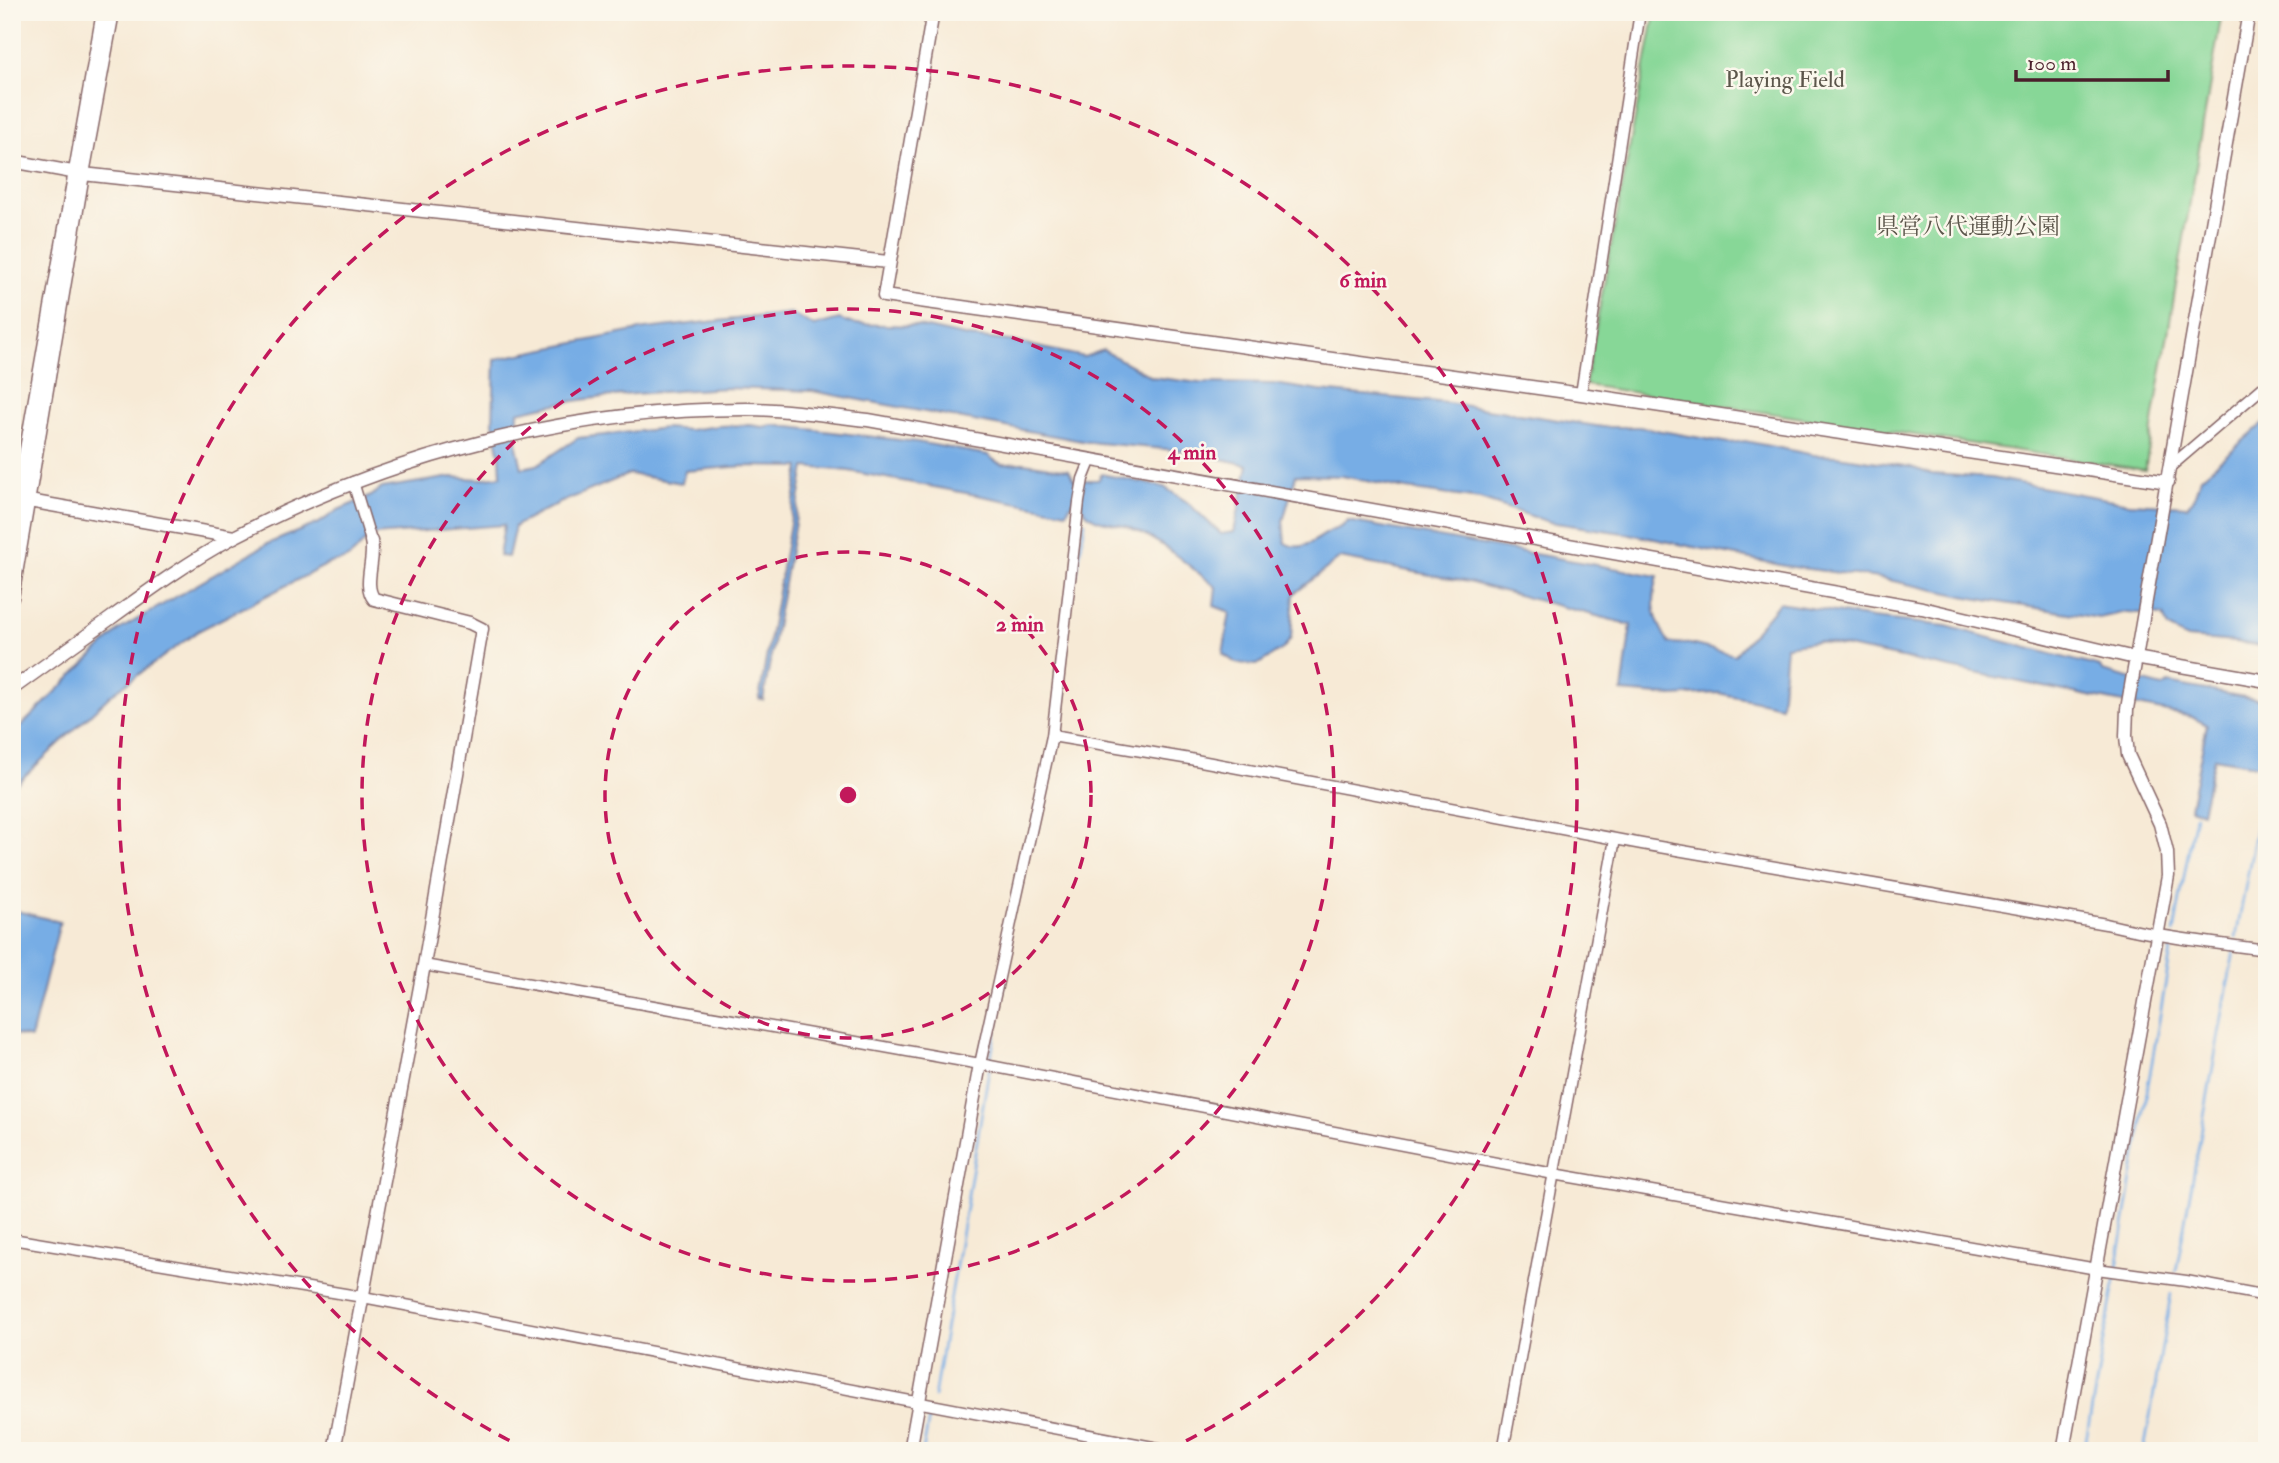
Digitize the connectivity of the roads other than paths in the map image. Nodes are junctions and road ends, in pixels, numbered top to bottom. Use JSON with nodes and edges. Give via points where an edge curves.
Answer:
{"nodes":[{"id":1,"x":103,"y":12,"type":"edge"},
{"id":2,"x":113,"y":12,"type":"edge"},
{"id":3,"x":933,"y":12,"type":"edge"},
{"id":4,"x":1640,"y":12,"type":"edge"},
{"id":5,"x":2249,"y":12,"type":"edge"},
{"id":6,"x":12,"y":161,"type":"edge"},
{"id":7,"x":78,"y":173,"type":"junction"},
{"id":8,"x":888,"y":262,"type":"junction"},
{"id":9,"x":2267,"y":384,"type":"edge"},
{"id":10,"x":1581,"y":394,"type":"junction"},
{"id":11,"x":1091,"y":460,"type":"junction"},
{"id":12,"x":2171,"y":466,"type":"junction"},
{"id":13,"x":353,"y":482,"type":"junction"},
{"id":14,"x":2168,"y":482,"type":"junction"},
{"id":15,"x":29,"y":501,"type":"junction"},
{"id":16,"x":12,"y":528,"type":"edge"},
{"id":17,"x":234,"y":537,"type":"junction"},
{"id":18,"x":371,"y":541,"type":"joint"},
{"id":19,"x":12,"y":598,"type":"edge"},
{"id":20,"x":2135,"y":658,"type":"junction"},
{"id":21,"x":2267,"y":681,"type":"edge"},
{"id":22,"x":12,"y":689,"type":"edge"},
{"id":23,"x":1052,"y":736,"type":"junction"},
{"id":24,"x":1615,"y":839,"type":"junction"},
{"id":25,"x":2157,"y":936,"type":"junction"},
{"id":26,"x":2267,"y":950,"type":"edge"},
{"id":27,"x":424,"y":965,"type":"junction"},
{"id":28,"x":986,"y":1066,"type":"junction"},
{"id":29,"x":1554,"y":1174,"type":"junction"},
{"id":30,"x":12,"y":1239,"type":"edge"},
{"id":31,"x":2097,"y":1269,"type":"junction"},
{"id":32,"x":2267,"y":1296,"type":"edge"},
{"id":33,"x":363,"y":1297,"type":"junction"},
{"id":34,"x":918,"y":1402,"type":"junction"},
{"id":35,"x":334,"y":1451,"type":"edge"},
{"id":36,"x":910,"y":1451,"type":"edge"},
{"id":37,"x":1174,"y":1451,"type":"edge"},
{"id":38,"x":1503,"y":1451,"type":"edge"},
{"id":39,"x":2063,"y":1451,"type":"edge"}],
"edges":[{"from":1,"to":7,"type":"street"},
{"from":2,"to":7,"type":"street"},
{"from":3,"to":8,"type":"street"},
{"from":4,"to":10,"type":"street"},
{"from":5,"to":12,"type":"street"},
{"from":6,"to":7,"type":"street"},
{"from":7,"to":8,"type":"street"},
{"from":7,"to":15,"type":"street"},
{"from":7,"to":16,"type":"street"},
{"from":8,"to":10,"type":"street","via":[[884,296]]},
{"from":9,"to":12,"type":"street"},
{"from":10,"to":14,"type":"street"},
{"from":11,"to":13,"type":"street","via":[[868,420],[750,409],[645,413],[515,435],[441,452]]},
{"from":11,"to":20,"type":"street","via":[[1922,608]]},
{"from":11,"to":23,"type":"street","via":[[1079,502]]},
{"from":12,"to":14,"type":"street"},
{"from":13,"to":17,"type":"street"},
{"from":13,"to":18,"type":"street"},
{"from":14,"to":20,"type":"street"},
{"from":15,"to":17,"type":"street"},
{"from":15,"to":19,"type":"street"},
{"from":17,"to":22,"type":"street","via":[[165,579]]},
{"from":18,"to":27,"type":"street","via":[[369,584],[374,599],[482,629]]},
{"from":20,"to":21,"type":"street"},
{"from":20,"to":25,"type":"street","via":[[2127,709],[2128,755],[2160,824],[2167,852],[2168,876]]},
{"from":23,"to":24,"type":"street"},
{"from":23,"to":28,"type":"street"},
{"from":24,"to":25,"type":"street","via":[[2106,923]]},
{"from":24,"to":29,"type":"street"},
{"from":25,"to":26,"type":"street"},
{"from":25,"to":31,"type":"street"},
{"from":27,"to":28,"type":"street"},
{"from":27,"to":33,"type":"street"},
{"from":28,"to":29,"type":"street"},
{"from":28,"to":34,"type":"street"},
{"from":29,"to":31,"type":"street"},
{"from":29,"to":38,"type":"street"},
{"from":30,"to":33,"type":"street"},
{"from":31,"to":32,"type":"street"},
{"from":31,"to":39,"type":"street"},
{"from":33,"to":34,"type":"street"},
{"from":33,"to":35,"type":"street"},
{"from":34,"to":36,"type":"street"},
{"from":34,"to":37,"type":"street"}]}
